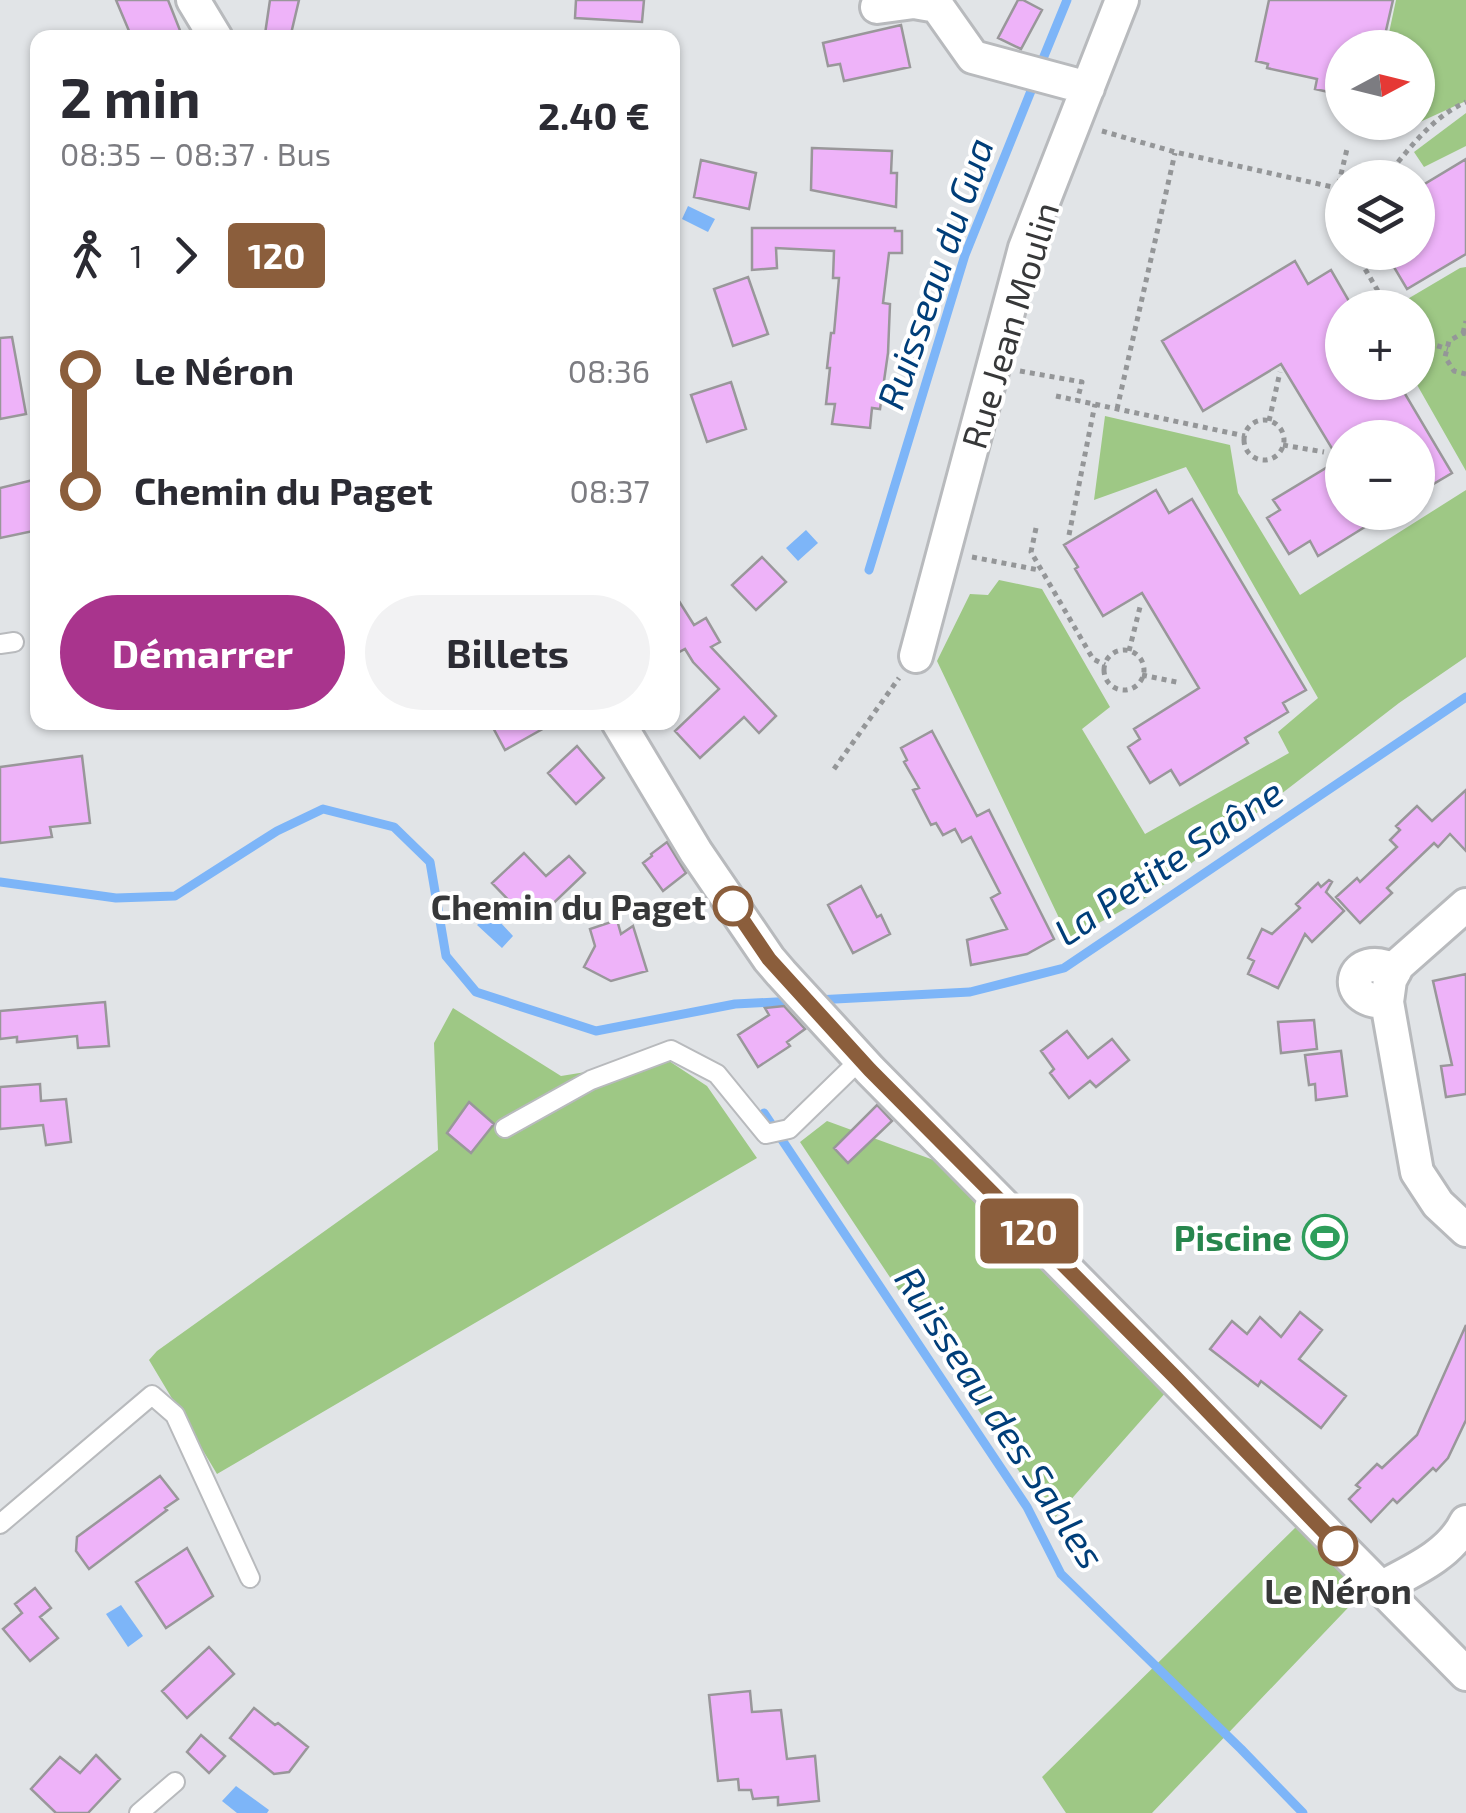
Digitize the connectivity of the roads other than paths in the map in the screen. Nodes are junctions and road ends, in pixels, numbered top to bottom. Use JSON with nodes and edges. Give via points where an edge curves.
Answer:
{"nodes":[{"id":1,"x":194,"y":0,"type":"edge"},
{"id":2,"x":1122,"y":0,"type":"edge"},
{"id":3,"x":877,"y":8,"type":"dead end"},
{"id":4,"x":211,"y":30,"type":"edge"},
{"id":5,"x":1088,"y":88,"type":"junction"},
{"id":6,"x":916,"y":656,"type":"road end"},
{"id":7,"x":623,"y":730,"type":"edge"},
{"id":8,"x":1466,"y":905,"type":"edge"},
{"id":9,"x":861,"y":1059,"type":"junction"},
{"id":10,"x":505,"y":1128,"type":"dead end"},
{"id":11,"x":1461,"y":1220,"type":"edge"},
{"id":12,"x":1466,"y":1522,"type":"edge"},
{"id":13,"x":0,"y":1524,"type":"edge"},
{"id":14,"x":250,"y":1578,"type":"dead end"},
{"id":15,"x":1382,"y":1587,"type":"junction"},
{"id":16,"x":1466,"y":1674,"type":"edge"},
{"id":17,"x":175,"y":1782,"type":"dead end"},
{"id":18,"x":139,"y":1813,"type":"edge"}],
"edges":[{"from":1,"to":4,"type":"street"},
{"from":2,"to":5,"type":"street","name":"Rue Jean Moulin"},
{"from":3,"to":5,"type":"street","via":[[938,6],[973,57]]},
{"from":5,"to":6,"type":"street","name":"Rue Jean Moulin","via":[[1025,248]]},
{"from":7,"to":9,"type":"street","via":[[769,959]]},
{"from":8,"to":11,"type":"street","via":[[1398,965],[1391,986],[1417,1172],[1438,1204]]},
{"from":9,"to":10,"type":"lane","via":[[789,1129],[766,1134],[717,1074],[670,1050],[591,1080]]},
{"from":9,"to":15,"type":"street"},
{"from":12,"to":15,"type":"street","via":[[1426,1564]]},
{"from":13,"to":14,"type":"lane","via":[[152,1394],[175,1415]]},
{"from":15,"to":16,"type":"street"},
{"from":17,"to":18,"type":"lane"}]}
